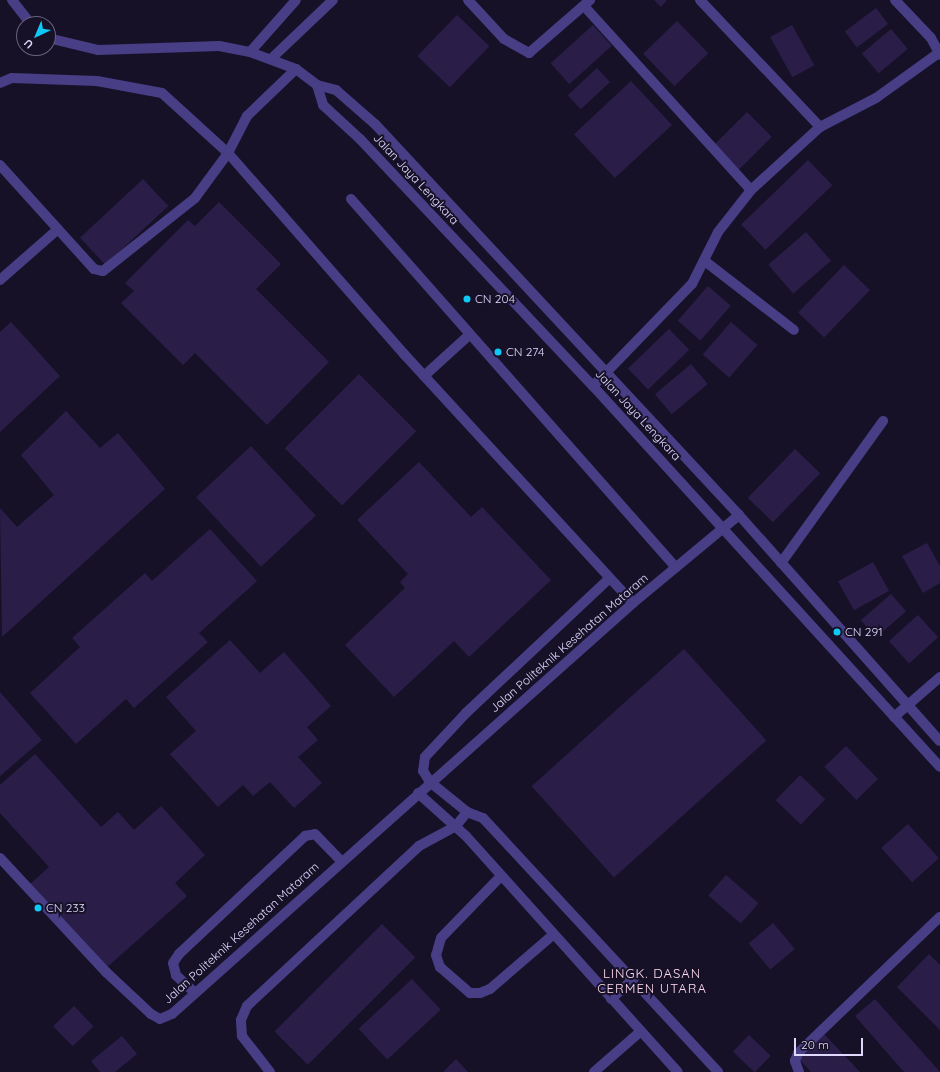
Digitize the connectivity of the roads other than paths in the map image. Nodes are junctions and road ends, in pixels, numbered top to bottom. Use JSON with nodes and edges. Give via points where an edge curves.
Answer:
{"nodes":[{"id":1,"x":12,"y":0,"type":"edge"},
{"id":2,"x":296,"y":0,"type":"edge"},
{"id":3,"x":333,"y":0,"type":"edge"},
{"id":4,"x":468,"y":0,"type":"edge"},
{"id":5,"x":700,"y":0,"type":"edge"},
{"id":6,"x":895,"y":0,"type":"edge"},
{"id":7,"x":587,"y":3,"type":"edge"},
{"id":8,"x":25,"y":16,"type":"edge"},
{"id":9,"x":56,"y":40,"type":"edge"},
{"id":10,"x":250,"y":52,"type":"junction"},
{"id":11,"x":940,"y":53,"type":"edge"},
{"id":12,"x":272,"y":58,"type":"junction"},
{"id":13,"x":296,"y":69,"type":"junction"},
{"id":14,"x":0,"y":83,"type":"edge"},
{"id":15,"x":318,"y":85,"type":"junction"},
{"id":16,"x":820,"y":127,"type":"junction"},
{"id":17,"x":228,"y":153,"type":"junction"},
{"id":18,"x":0,"y":165,"type":"edge"},
{"id":19,"x":751,"y":190,"type":"junction"},
{"id":20,"x":351,"y":199,"type":"dead end"},
{"id":21,"x":58,"y":229,"type":"junction"},
{"id":22,"x":706,"y":262,"type":"junction"},
{"id":23,"x":0,"y":280,"type":"edge"},
{"id":24,"x":794,"y":330,"type":"dead end"},
{"id":25,"x":469,"y":335,"type":"junction"},
{"id":26,"x":605,"y":374,"type":"junction"},
{"id":27,"x":424,"y":376,"type":"junction"},
{"id":28,"x":593,"y":386,"type":"junction"},
{"id":29,"x":883,"y":421,"type":"dead end"},
{"id":30,"x":739,"y":515,"type":"junction"},
{"id":31,"x":724,"y":528,"type":"junction"},
{"id":32,"x":781,"y":563,"type":"junction"},
{"id":33,"x":676,"y":567,"type":"junction"},
{"id":34,"x":610,"y":578,"type":"junction"},
{"id":35,"x":633,"y":603,"type":"junction"},
{"id":36,"x":940,"y":677,"type":"edge"},
{"id":37,"x":908,"y":706,"type":"junction"},
{"id":38,"x":894,"y":717,"type":"junction"},
{"id":39,"x":940,"y":741,"type":"edge"},
{"id":40,"x":940,"y":767,"type":"edge"},
{"id":41,"x":430,"y":782,"type":"junction"},
{"id":42,"x":418,"y":793,"type":"junction"},
{"id":43,"x":467,"y":812,"type":"junction"},
{"id":44,"x":456,"y":826,"type":"junction"},
{"id":45,"x":0,"y":858,"type":"edge"},
{"id":46,"x":341,"y":861,"type":"junction"},
{"id":47,"x":501,"y":876,"type":"junction"},
{"id":48,"x":940,"y":917,"type":"edge"},
{"id":49,"x":554,"y":934,"type":"junction"},
{"id":50,"x":633,"y":979,"type":"junction"},
{"id":51,"x":195,"y":993,"type":"junction"},
{"id":52,"x":611,"y":999,"type":"junction"},
{"id":53,"x":641,"y":1031,"type":"junction"},
{"id":54,"x":270,"y":1072,"type":"edge"},
{"id":55,"x":594,"y":1072,"type":"edge"},
{"id":56,"x":678,"y":1072,"type":"edge"},
{"id":57,"x":718,"y":1072,"type":"edge"},
{"id":58,"x":799,"y":1072,"type":"edge"}],
"edges":[{"from":1,"to":8,"type":"street"},
{"from":2,"to":10,"type":"street"},
{"from":3,"to":12,"type":"street"},
{"from":4,"to":7,"type":"street","via":[[504,39],[529,53]]},
{"from":5,"to":16,"type":"street"},
{"from":6,"to":11,"type":"street","via":[[930,38]]},
{"from":7,"to":19,"type":"street"},
{"from":9,"to":10,"type":"street","name":"Jalan Jaya Lengkara","via":[[98,50],[219,46]]},
{"from":10,"to":12,"type":"street","name":"Jalan Jaya Lengkara"},
{"from":11,"to":16,"type":"street","via":[[876,98]]},
{"from":12,"to":13,"type":"street","name":"Jalan Jaya Lengkara"},
{"from":13,"to":15,"type":"street","name":"Jalan Jaya Lengkara"},
{"from":13,"to":17,"type":"street","via":[[247,116]]},
{"from":14,"to":17,"type":"street","via":[[12,78],[97,81],[162,93]]},
{"from":15,"to":26,"type":"street","name":"Jalan Jaya Lengkara","via":[[336,90],[375,124]]},
{"from":15,"to":28,"type":"street","name":"Jalan Jaya Lengkara","via":[[323,105],[360,139]]},
{"from":16,"to":19,"type":"street"},
{"from":17,"to":21,"type":"street","via":[[196,198],[103,272],[94,269]]},
{"from":17,"to":27,"type":"street"},
{"from":18,"to":21,"type":"street"},
{"from":19,"to":22,"type":"street","via":[[718,232]]},
{"from":20,"to":25,"type":"street"},
{"from":21,"to":23,"type":"street"},
{"from":22,"to":24,"type":"street"},
{"from":22,"to":26,"type":"street","via":[[683,294]]},
{"from":25,"to":27,"type":"street"},
{"from":25,"to":33,"type":"street"},
{"from":26,"to":28,"type":"street"},
{"from":26,"to":30,"type":"street","name":"Jalan Jaya Lengkara"},
{"from":27,"to":34,"type":"street"},
{"from":28,"to":31,"type":"street","name":"Jalan Jaya Lengkara"},
{"from":29,"to":32,"type":"street"},
{"from":30,"to":31,"type":"street","name":"Jalan Politeknik Kesehatan Mataram"},
{"from":30,"to":32,"type":"street","name":"Jalan Jaya Lengkara"},
{"from":31,"to":33,"type":"street","name":"Jalan Politeknik Kesehatan Mataram"},
{"from":31,"to":38,"type":"street","name":"Jalan Jaya Lengkara"},
{"from":32,"to":37,"type":"street","name":"Jalan Jaya Lengkara"},
{"from":33,"to":35,"type":"street","name":"Jalan Politeknik Kesehatan Mataram"},
{"from":34,"to":35,"type":"street"},
{"from":34,"to":41,"type":"street","via":[[466,713],[425,756],[423,770]]},
{"from":35,"to":41,"type":"street","name":"Jalan Politeknik Kesehatan Mataram"},
{"from":36,"to":37,"type":"street"},
{"from":37,"to":38,"type":"street"},
{"from":37,"to":39,"type":"street","name":"Jalan Jaya Lengkara"},
{"from":38,"to":40,"type":"street","name":"Jalan Jaya Lengkara"},
{"from":41,"to":42,"type":"street","name":"Jalan Politeknik Kesehatan Mataram"},
{"from":41,"to":43,"type":"street"},
{"from":42,"to":44,"type":"street"},
{"from":42,"to":46,"type":"street","name":"Jalan Politeknik Kesehatan Mataram"},
{"from":43,"to":44,"type":"street"},
{"from":43,"to":50,"type":"street","via":[[483,818]]},
{"from":44,"to":47,"type":"street"},
{"from":44,"to":54,"type":"street","via":[[419,846],[247,1006],[241,1020],[242,1036]]},
{"from":45,"to":51,"type":"street","name":"Jalan Politeknik Kesehatan Mataram","via":[[106,972],[151,1014],[160,1019],[172,1014]]},
{"from":46,"to":51,"type":"street","name":"Jalan Politeknik Kesehatan Mataram"},
{"from":46,"to":51,"type":"street","via":[[315,834],[305,836],[179,954],[173,963],[176,974]]},
{"from":47,"to":49,"type":"street"},
{"from":47,"to":49,"type":"street","via":[[441,938],[436,955],[440,967],[470,993],[480,994],[490,989]]},
{"from":48,"to":58,"type":"street","via":[[798,1054],[795,1061]]},
{"from":49,"to":52,"type":"street"},
{"from":50,"to":52,"type":"street"},
{"from":50,"to":57,"type":"street"},
{"from":52,"to":53,"type":"street"},
{"from":53,"to":55,"type":"street"},
{"from":53,"to":56,"type":"street"}]}
